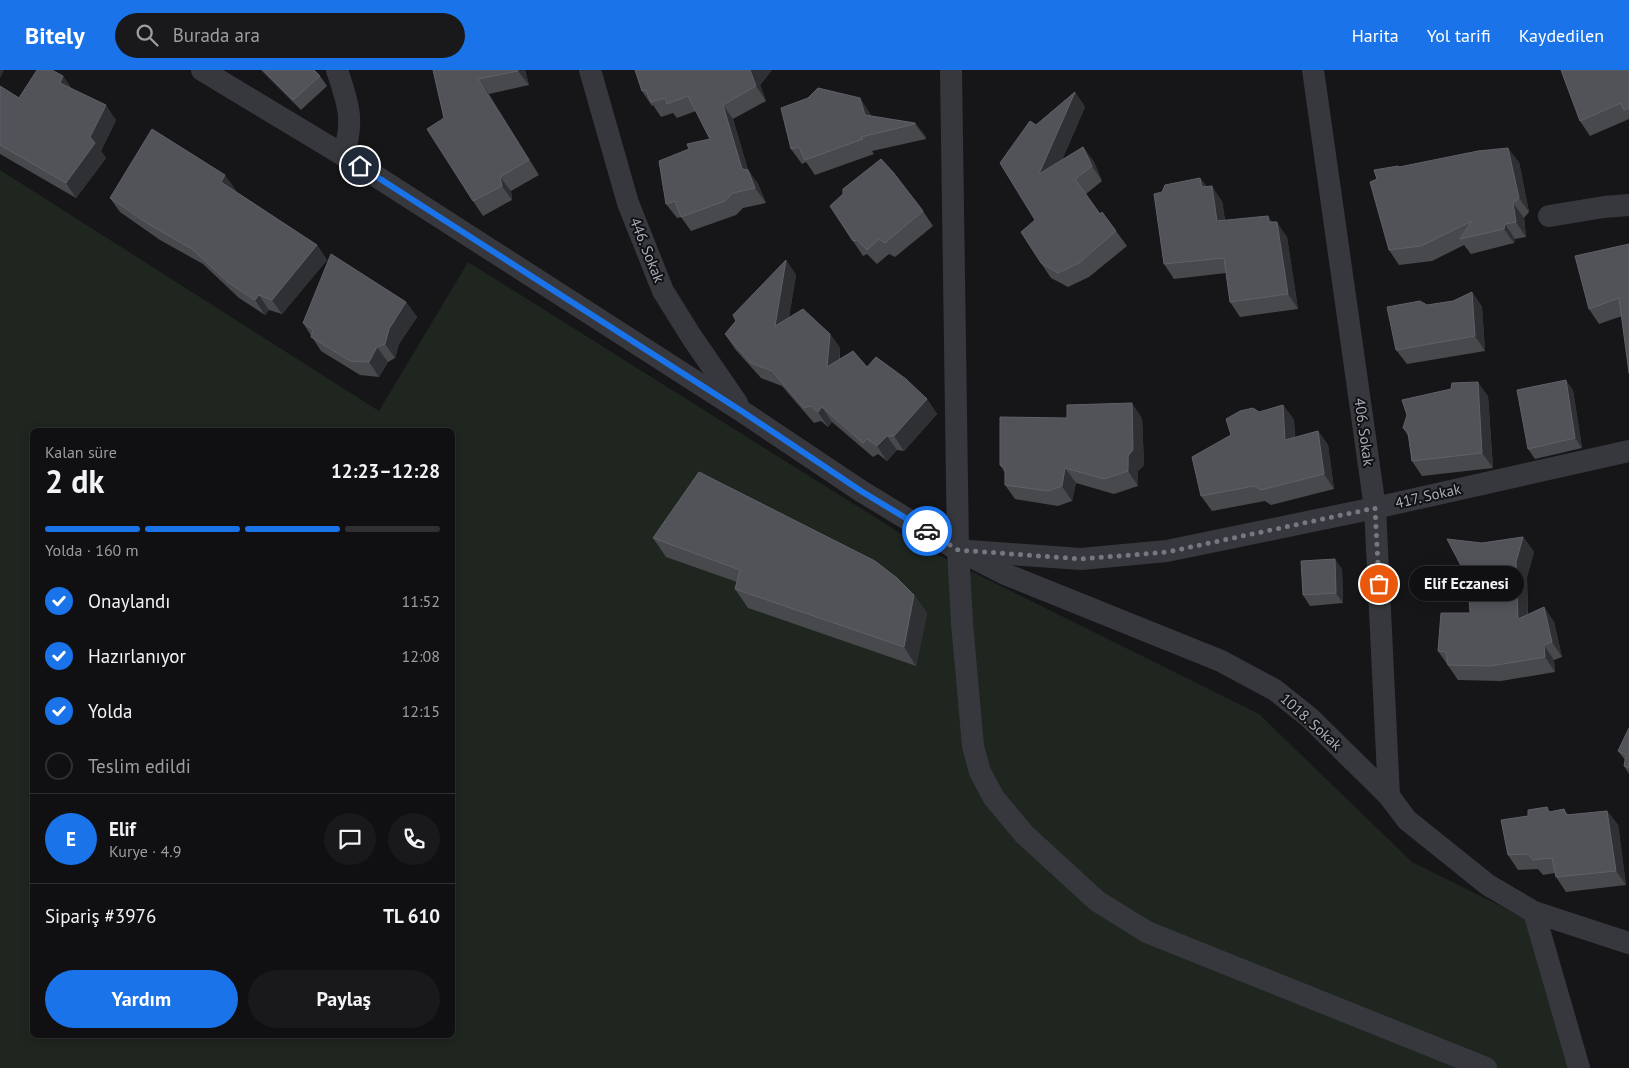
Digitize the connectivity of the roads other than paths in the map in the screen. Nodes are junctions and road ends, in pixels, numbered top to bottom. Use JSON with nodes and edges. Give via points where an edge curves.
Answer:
{"nodes":[{"id":1,"x":202,"y":70,"type":"edge"},
{"id":2,"x":337,"y":70,"type":"edge"},
{"id":3,"x":590,"y":70,"type":"edge"},
{"id":4,"x":951,"y":70,"type":"edge"},
{"id":5,"x":1313,"y":70,"type":"edge"},
{"id":6,"x":343,"y":155,"type":"junction"},
{"id":7,"x":1629,"y":206,"type":"edge"},
{"id":8,"x":1550,"y":216,"type":"dead end"},
{"id":9,"x":743,"y":412,"type":"junction"},
{"id":10,"x":1629,"y":451,"type":"edge"},
{"id":11,"x":1375,"y":508,"type":"junction"},
{"id":12,"x":958,"y":550,"type":"junction"},
{"id":13,"x":1389,"y":796,"type":"junction"},
{"id":14,"x":1534,"y":912,"type":"junction"},
{"id":15,"x":1629,"y":944,"type":"edge"},
{"id":16,"x":1486,"y":1068,"type":"edge"},
{"id":17,"x":1579,"y":1068,"type":"edge"}],
"edges":[{"from":1,"to":6,"type":"street","name":"1018. Sokak"},
{"from":2,"to":6,"type":"street","via":[[348,102],[350,121]]},
{"from":3,"to":9,"type":"street","name":"446. Sokak","via":[[628,203],[663,291]]},
{"from":4,"to":12,"type":"street"},
{"from":5,"to":11,"type":"street","name":"406. Sokak"},
{"from":6,"to":9,"type":"street","name":"1018. Sokak"},
{"from":7,"to":8,"type":"street"},
{"from":9,"to":12,"type":"street","name":"1018. Sokak","via":[[861,491]]},
{"from":10,"to":11,"type":"street","name":"417. Sokak"},
{"from":11,"to":12,"type":"street","name":"417. Sokak","via":[[1167,552],[1081,559]]},
{"from":11,"to":13,"type":"street","name":"406. Sokak"},
{"from":12,"to":13,"type":"street","name":"1018. Sokak","via":[[1005,574],[1221,661],[1275,690],[1310,718]]},
{"from":12,"to":16,"type":"street","via":[[973,746],[980,772],[994,798],[1024,834],[1097,901],[1147,932]]},
{"from":13,"to":14,"type":"street","name":"1018. Sokak","via":[[1408,820],[1488,885]]},
{"from":14,"to":15,"type":"street","name":"1018. Sokak"},
{"from":14,"to":17,"type":"street"}]}
